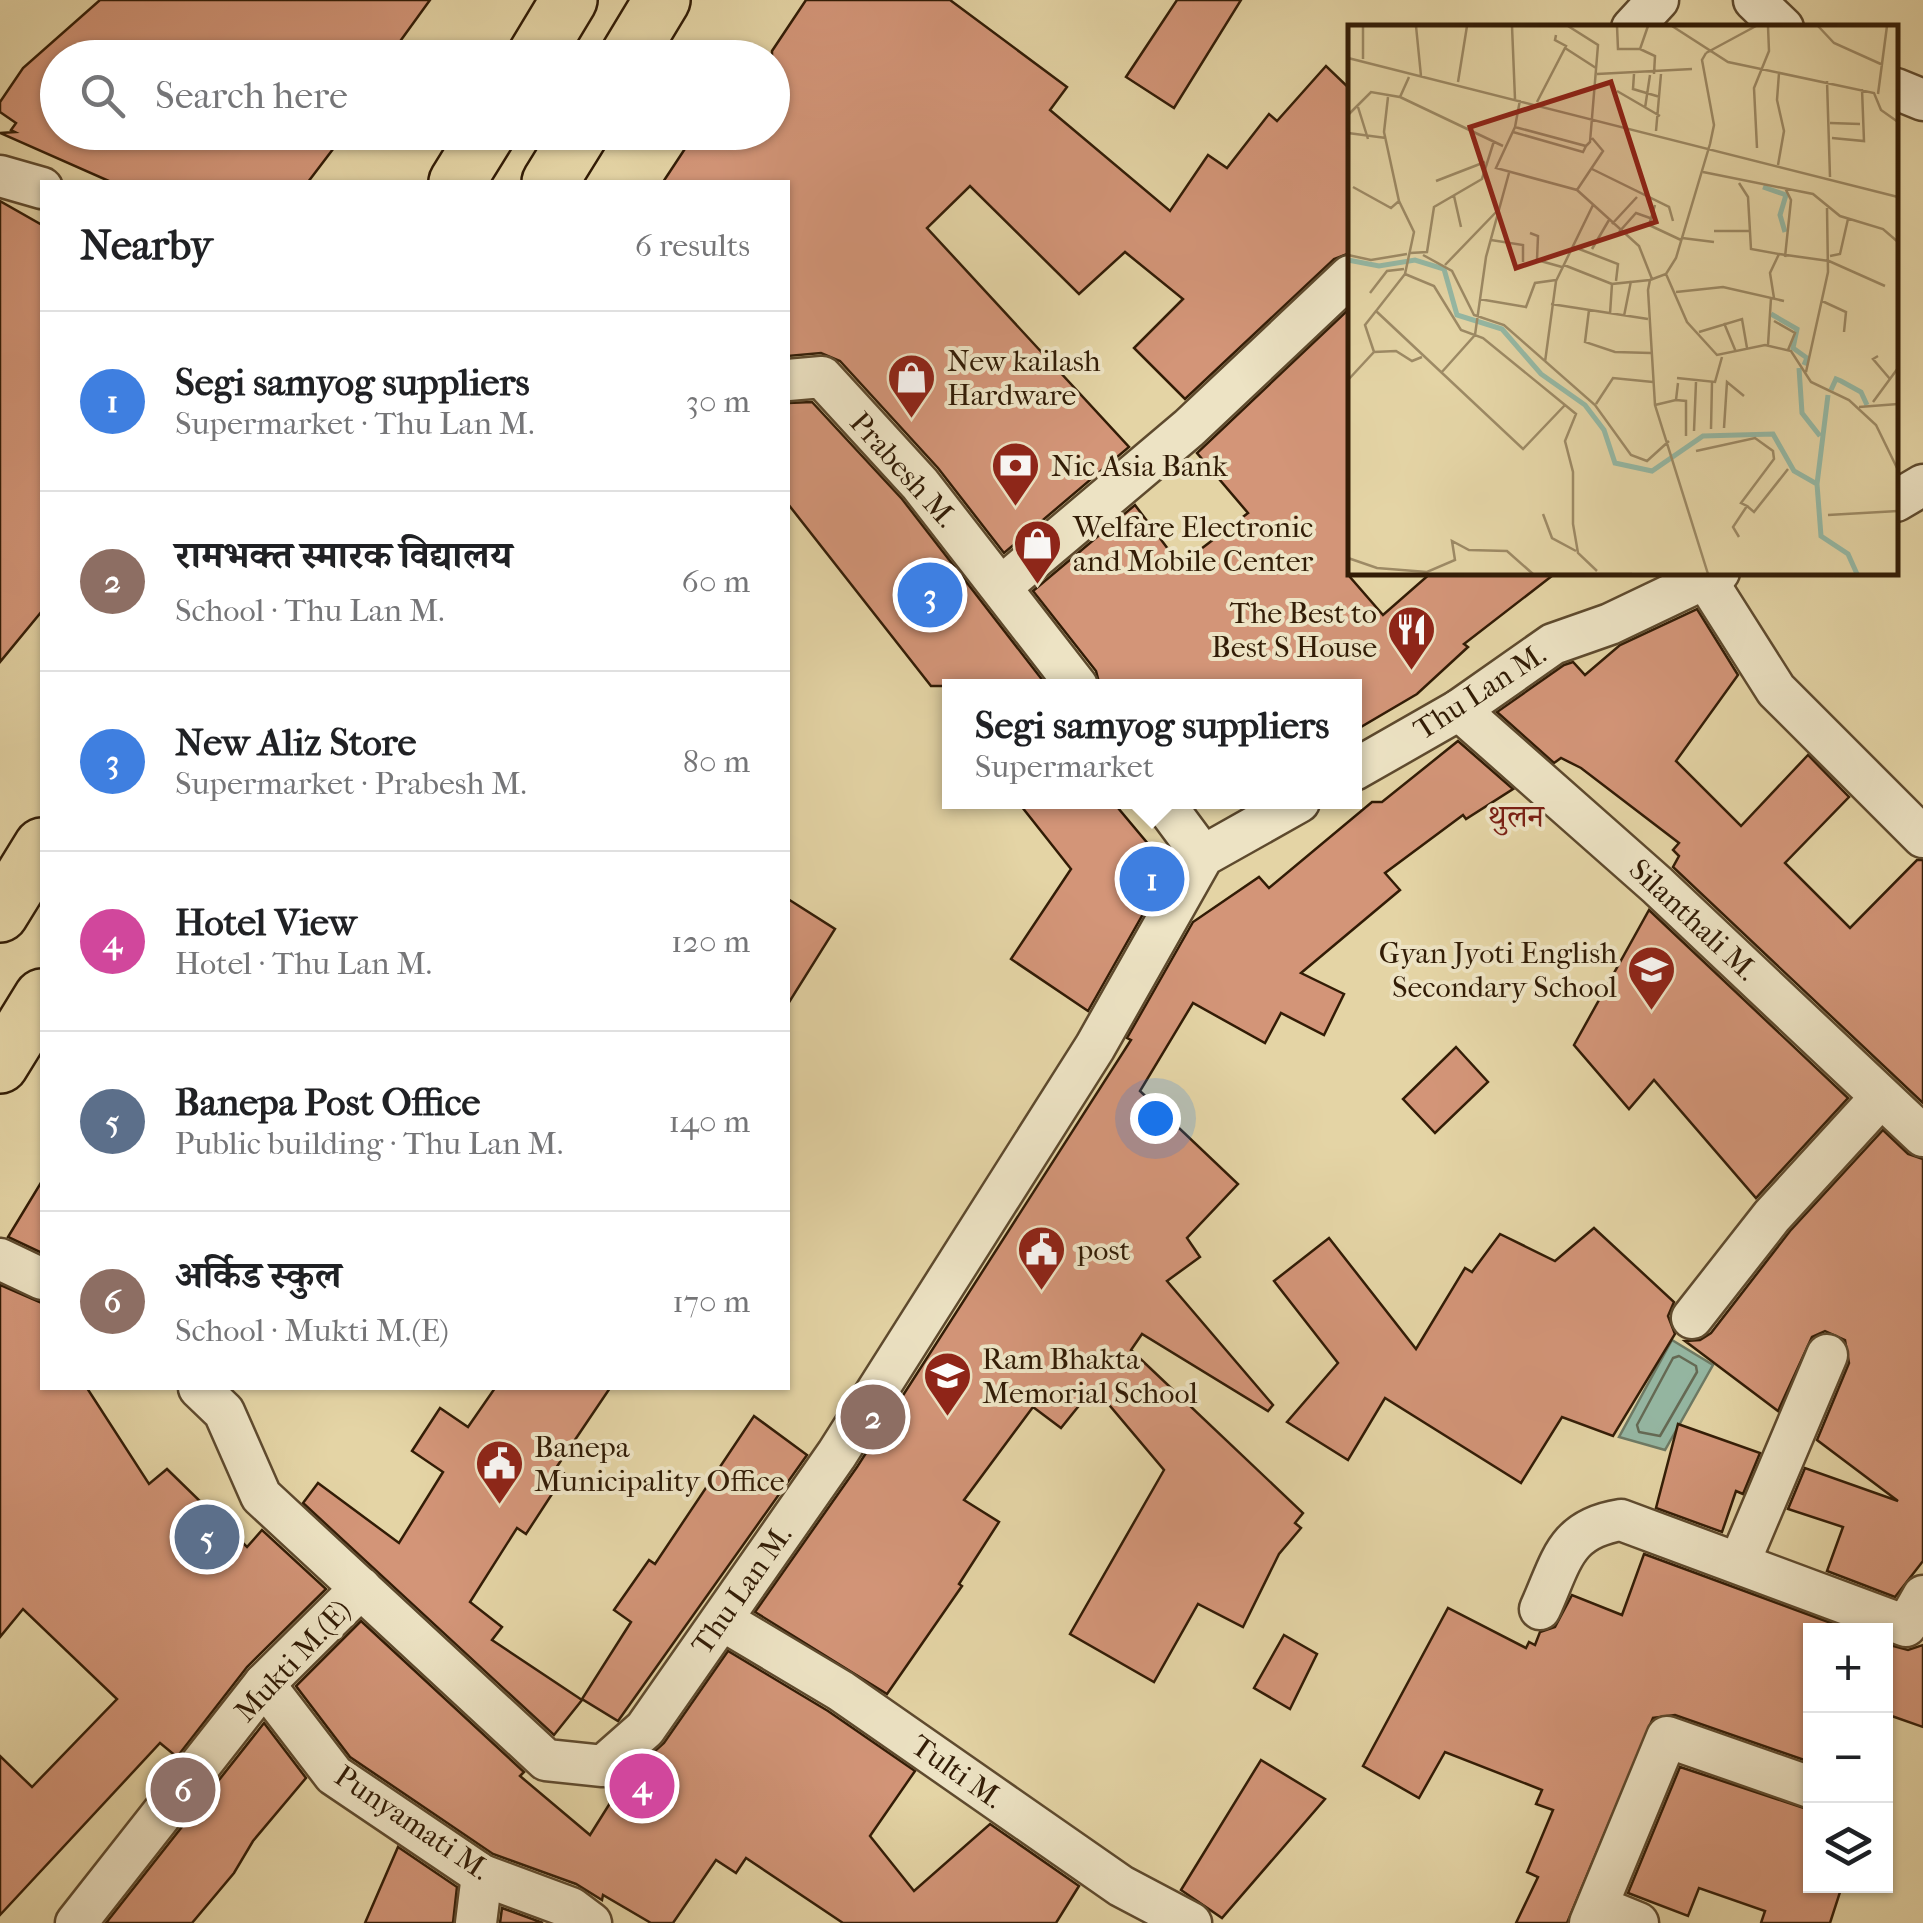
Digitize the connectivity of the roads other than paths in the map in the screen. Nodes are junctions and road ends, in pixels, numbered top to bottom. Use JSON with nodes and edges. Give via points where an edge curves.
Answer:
{"nodes":[{"id":1,"x":570,"y":0,"type":"edge"},
{"id":2,"x":662,"y":0,"type":"edge"},
{"id":3,"x":1658,"y":0,"type":"edge"},
{"id":4,"x":1754,"y":0,"type":"edge"},
{"id":5,"x":1635,"y":25,"type":"edge"},
{"id":6,"x":1779,"y":25,"type":"edge"},
{"id":7,"x":545,"y":40,"type":"edge"},
{"id":8,"x":638,"y":40,"type":"edge"},
{"id":9,"x":1898,"y":90,"type":"edge"},
{"id":10,"x":1923,"y":100,"type":"edge"},
{"id":11,"x":477,"y":150,"type":"edge"},
{"id":12,"x":570,"y":150,"type":"edge"},
{"id":13,"x":0,"y":176,"type":"edge"},
{"id":14,"x":458,"y":180,"type":"edge"},
{"id":15,"x":551,"y":180,"type":"edge"},
{"id":16,"x":40,"y":187,"type":"edge"},
{"id":17,"x":1348,"y":278,"type":"edge"},
{"id":18,"x":790,"y":380,"type":"edge"},
{"id":19,"x":1712,"y":575,"type":"edge"},
{"id":20,"x":1002,"y":586,"type":"junction"},
{"id":21,"x":1072,"y":679,"type":"edge"},
{"id":22,"x":1459,"y":710,"type":"junction"},
{"id":23,"x":1362,"y":765,"type":"edge"},
{"id":24,"x":1167,"y":809,"type":"edge"},
{"id":25,"x":1287,"y":809,"type":"edge"},
{"id":26,"x":1923,"y":837,"type":"edge"},
{"id":27,"x":40,"y":849,"type":"edge"},
{"id":28,"x":1203,"y":856,"type":"junction"},
{"id":29,"x":0,"y":914,"type":"edge"},
{"id":30,"x":40,"y":1001,"type":"edge"},
{"id":31,"x":0,"y":1064,"type":"edge"},
{"id":32,"x":1907,"y":1110,"type":"edge"},
{"id":33,"x":0,"y":1259,"type":"edge"},
{"id":34,"x":40,"y":1278,"type":"edge"},
{"id":35,"x":1692,"y":1318,"type":"dead end"},
{"id":36,"x":1827,"y":1355,"type":"dead end"},
{"id":37,"x":221,"y":1396,"type":"edge"},
{"id":38,"x":1740,"y":1561,"type":"junction"},
{"id":39,"x":361,"y":1588,"type":"junction"},
{"id":40,"x":1923,"y":1596,"type":"edge"},
{"id":41,"x":1540,"y":1608,"type":"dead end"},
{"id":42,"x":722,"y":1620,"type":"junction"},
{"id":43,"x":264,"y":1684,"type":"junction"},
{"id":44,"x":1803,"y":1785,"type":"edge"},
{"id":45,"x":482,"y":1875,"type":"junction"},
{"id":46,"x":1122,"y":1904,"type":"edge"},
{"id":47,"x":1595,"y":1915,"type":"edge"},
{"id":48,"x":76,"y":1923,"type":"edge"},
{"id":49,"x":476,"y":1923,"type":"edge"},
{"id":50,"x":591,"y":1923,"type":"edge"},
{"id":51,"x":1191,"y":1923,"type":"edge"},
{"id":52,"x":1638,"y":1923,"type":"edge"}],
"edges":[{"from":1,"to":7,"type":"highway"},
{"from":2,"to":8,"type":"highway"},
{"from":3,"to":5,"type":"street"},
{"from":4,"to":6,"type":"street"},
{"from":9,"to":10,"type":"street"},
{"from":11,"to":14,"type":"highway"},
{"from":12,"to":15,"type":"highway"},
{"from":13,"to":16,"type":"street"},
{"from":17,"to":20,"type":"street","via":[[1189,428]]},
{"from":18,"to":20,"type":"street","name":"Prabesh M.","via":[[822,377]]},
{"from":19,"to":22,"type":"street","name":"Thu Lan M.","via":[[1553,644]]},
{"from":19,"to":26,"type":"street","via":[[1776,690]]},
{"from":20,"to":21,"type":"street","name":"Prabesh M."},
{"from":22,"to":23,"type":"street","name":"Thu Lan M."},
{"from":22,"to":32,"type":"street","name":"Silanthali M."},
{"from":24,"to":28,"type":"street"},
{"from":25,"to":28,"type":"street"},
{"from":27,"to":29,"type":"highway"},
{"from":28,"to":42,"type":"street","name":"Thu Lan M.","via":[[1096,1047],[838,1454]]},
{"from":30,"to":31,"type":"highway"},
{"from":32,"to":35,"type":"street","via":[[1772,1216]]},
{"from":33,"to":34,"type":"street"},
{"from":36,"to":38,"type":"street"},
{"from":37,"to":39,"type":"street","name":"Thu Lan M.","via":[[261,1496]]},
{"from":38,"to":40,"type":"street","via":[[1906,1626]]},
{"from":38,"to":41,"type":"street","via":[[1621,1520],[1592,1525],[1572,1539]]},
{"from":39,"to":42,"type":"street","name":"Thu Lan M.","via":[[546,1760],[604,1766],[645,1729]]},
{"from":39,"to":43,"type":"street","name":"Mukti M.(E)"},
{"from":42,"to":46,"type":"street","name":"Tulti M.","via":[[841,1692]]},
{"from":43,"to":45,"type":"street","name":"Punyamati M.","via":[[334,1775]]},
{"from":43,"to":48,"type":"street","name":"Mukti M.(E)"},
{"from":44,"to":47,"type":"street","via":[[1667,1737]]},
{"from":45,"to":49,"type":"street"},
{"from":45,"to":50,"type":"street","name":"Punyamati M.","via":[[570,1908]]},
{"from":46,"to":51,"type":"street","name":"Tulti M."},
{"from":47,"to":52,"type":"street"}]}
